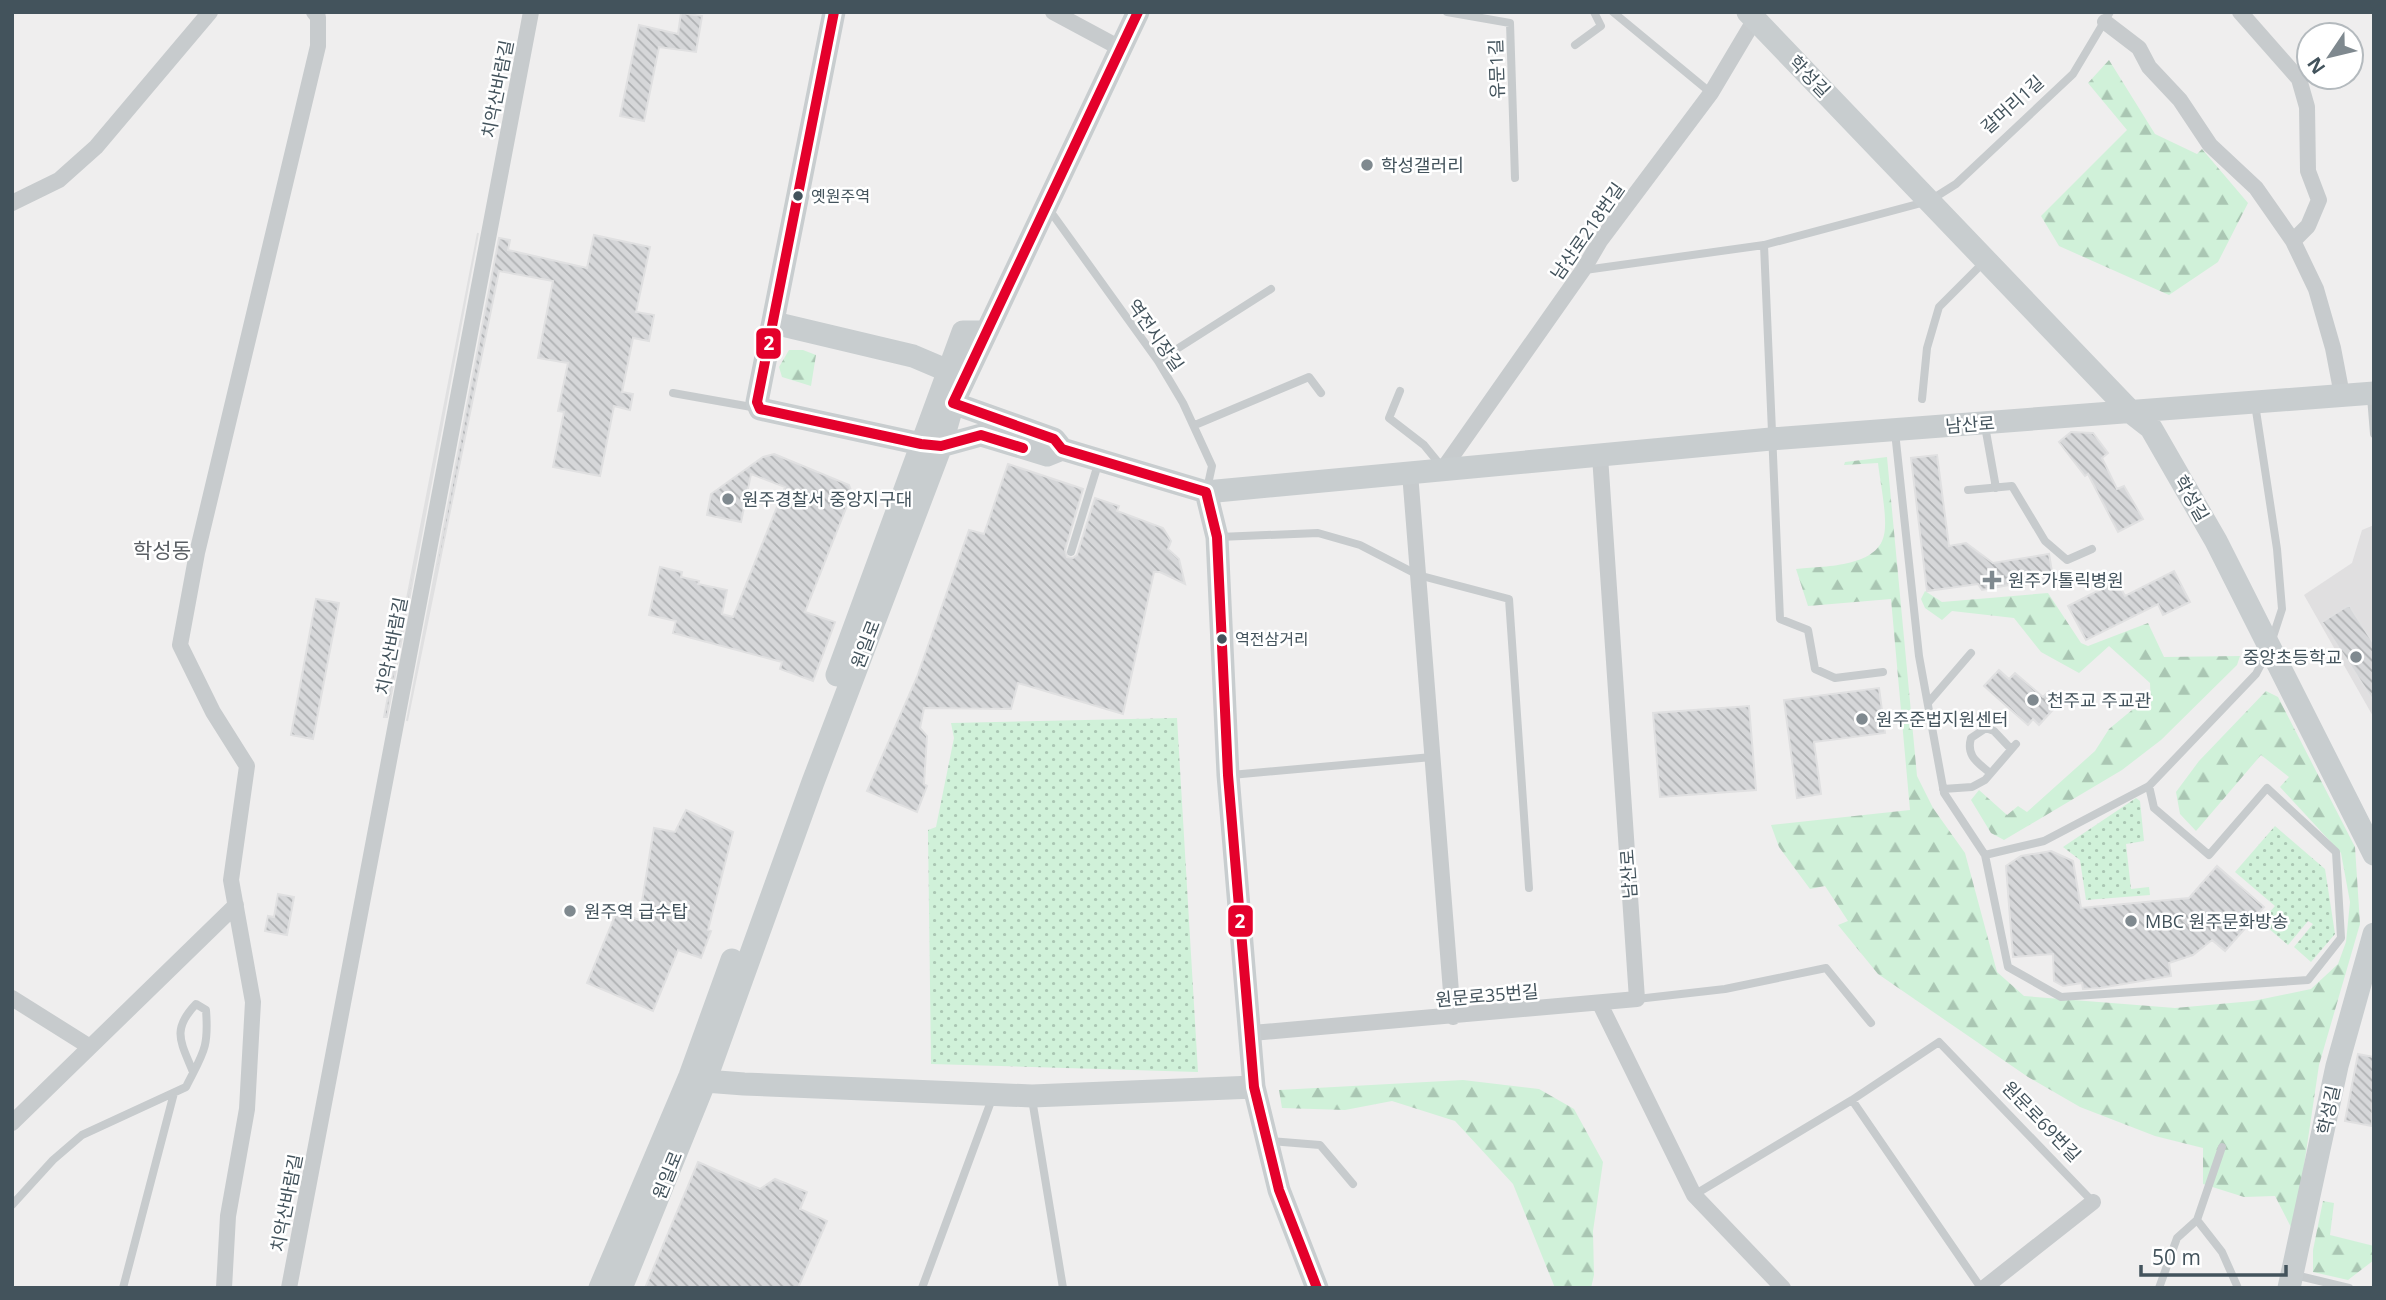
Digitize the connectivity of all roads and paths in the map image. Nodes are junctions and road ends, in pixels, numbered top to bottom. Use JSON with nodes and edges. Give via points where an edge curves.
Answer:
{"nodes":[{"id":1,"x":210,"y":12,"type":"edge"},
{"id":2,"x":314,"y":12,"type":"edge"},
{"id":3,"x":531,"y":12,"type":"edge"},
{"id":4,"x":834,"y":12,"type":"edge"},
{"id":5,"x":1053,"y":12,"type":"edge"},
{"id":6,"x":1138,"y":12,"type":"edge"},
{"id":7,"x":1447,"y":12,"type":"edge"},
{"id":8,"x":1594,"y":12,"type":"edge"},
{"id":9,"x":1613,"y":12,"type":"edge"},
{"id":10,"x":2240,"y":12,"type":"edge"},
{"id":11,"x":1754,"y":15,"type":"edge"},
{"id":12,"x":2108,"y":17,"type":"edge"},
{"id":13,"x":1575,"y":45,"type":"dead end"},
{"id":14,"x":1121,"y":48,"type":"junction"},
{"id":15,"x":1711,"y":93,"type":"junction"},
{"id":16,"x":1515,"y":178,"type":"dead end"},
{"id":17,"x":1929,"y":201,"type":"junction"},
{"id":18,"x":12,"y":203,"type":"edge"},
{"id":19,"x":1047,"y":207,"type":"junction"},
{"id":20,"x":2293,"y":241,"type":"junction"},
{"id":21,"x":1765,"y":245,"type":"junction"},
{"id":22,"x":1986,"y":260,"type":"junction"},
{"id":23,"x":1583,"y":270,"type":"junction"},
{"id":24,"x":1271,"y":289,"type":"dead end"},
{"id":25,"x":774,"y":323,"type":"junction"},
{"id":26,"x":986,"y":332,"type":"junction"},
{"id":27,"x":1158,"y":361,"type":"junction"},
{"id":28,"x":946,"y":370,"type":"junction"},
{"id":29,"x":1399,"y":391,"type":"dead end"},
{"id":30,"x":673,"y":393,"type":"dead end"},
{"id":31,"x":1321,"y":393,"type":"dead end"},
{"id":32,"x":2372,"y":394,"type":"edge"},
{"id":33,"x":2342,"y":396,"type":"junction"},
{"id":34,"x":1922,"y":399,"type":"dead end"},
{"id":35,"x":953,"y":403,"type":"junction"},
{"id":36,"x":2255,"y":404,"type":"junction"},
{"id":37,"x":760,"y":409,"type":"junction"},
{"id":38,"x":2133,"y":414,"type":"junction"},
{"id":39,"x":1984,"y":424,"type":"junction"},
{"id":40,"x":1195,"y":425,"type":"junction"},
{"id":41,"x":1895,"y":429,"type":"junction"},
{"id":42,"x":2374,"y":434,"type":"edge"},
{"id":43,"x":1771,"y":439,"type":"junction"},
{"id":44,"x":931,"y":445,"type":"junction"},
{"id":45,"x":1062,"y":449,"type":"junction"},
{"id":46,"x":1600,"y":456,"type":"junction"},
{"id":47,"x":1099,"y":461,"type":"junction"},
{"id":48,"x":1443,"y":469,"type":"junction"},
{"id":49,"x":1410,"y":472,"type":"junction"},
{"id":50,"x":1996,"y":488,"type":"junction"},
{"id":51,"x":1968,"y":490,"type":"dead end"},
{"id":52,"x":1206,"y":492,"type":"junction"},
{"id":53,"x":1217,"y":537,"type":"junction"},
{"id":54,"x":2092,"y":549,"type":"dead end"},
{"id":55,"x":1072,"y":552,"type":"dead end"},
{"id":56,"x":1418,"y":575,"type":"junction"},
{"id":57,"x":2269,"y":649,"type":"junction"},
{"id":58,"x":1971,"y":653,"type":"dead end"},
{"id":59,"x":1883,"y":672,"type":"dead end"},
{"id":60,"x":1928,"y":703,"type":"junction"},
{"id":61,"x":1432,"y":757,"type":"junction"},
{"id":62,"x":1990,"y":774,"type":"junction"},
{"id":63,"x":1228,"y":775,"type":"junction"},
{"id":64,"x":2149,"y":786,"type":"junction"},
{"id":65,"x":1943,"y":789,"type":"junction"},
{"id":66,"x":2374,"y":854,"type":"edge"},
{"id":67,"x":1984,"y":855,"type":"junction"},
{"id":68,"x":1529,"y":888,"type":"dead end"},
{"id":69,"x":236,"y":905,"type":"junction"},
{"id":70,"x":2374,"y":934,"type":"edge"},
{"id":71,"x":2368,"y":976,"type":"edge"},
{"id":72,"x":12,"y":998,"type":"edge"},
{"id":73,"x":1637,"y":999,"type":"junction"},
{"id":74,"x":1600,"y":1004,"type":"junction"},
{"id":75,"x":1453,"y":1017,"type":"junction"},
{"id":76,"x":1871,"y":1023,"type":"dead end"},
{"id":77,"x":1252,"y":1033,"type":"junction"},
{"id":78,"x":90,"y":1047,"type":"junction"},
{"id":79,"x":193,"y":1072,"type":"junction"},
{"id":80,"x":697,"y":1078,"type":"junction"},
{"id":81,"x":1254,"y":1087,"type":"junction"},
{"id":82,"x":174,"y":1093,"type":"junction"},
{"id":83,"x":994,"y":1093,"type":"junction"},
{"id":84,"x":1032,"y":1096,"type":"junction"},
{"id":85,"x":1852,"y":1100,"type":"junction"},
{"id":86,"x":12,"y":1123,"type":"edge"},
{"id":87,"x":1267,"y":1141,"type":"junction"},
{"id":88,"x":2222,"y":1147,"type":"dead end"},
{"id":89,"x":1353,"y":1184,"type":"dead end"},
{"id":90,"x":1693,"y":1195,"type":"junction"},
{"id":91,"x":2093,"y":1202,"type":"joint"},
{"id":92,"x":12,"y":1205,"type":"edge"},
{"id":93,"x":2197,"y":1220,"type":"junction"},
{"id":94,"x":2290,"y":1281,"type":"edge"},
{"id":95,"x":123,"y":1288,"type":"edge"},
{"id":96,"x":224,"y":1288,"type":"edge"},
{"id":97,"x":289,"y":1288,"type":"edge"},
{"id":98,"x":600,"y":1288,"type":"edge"},
{"id":99,"x":621,"y":1288,"type":"edge"},
{"id":100,"x":922,"y":1288,"type":"edge"},
{"id":101,"x":1063,"y":1288,"type":"edge"},
{"id":102,"x":1317,"y":1288,"type":"edge"},
{"id":103,"x":1783,"y":1288,"type":"edge"},
{"id":104,"x":1983,"y":1288,"type":"edge"},
{"id":105,"x":2159,"y":1288,"type":"edge"},
{"id":106,"x":2238,"y":1288,"type":"edge"},
{"id":107,"x":2349,"y":1288,"type":"edge"}],
"edges":[{"from":1,"to":18,"type":"street","via":[[96,147],[59,180]]},
{"from":2,"to":69,"type":"street","via":[[318,46],[197,552],[180,645],[213,712],[247,766],[231,880]]},
{"from":3,"to":97,"type":"street","name":"치악산바람길"},
{"from":4,"to":25,"type":"street"},
{"from":5,"to":14,"type":"street"},
{"from":6,"to":14,"type":"street","name":"원일로"},
{"from":7,"to":16,"type":"lane","name":"유문1길","via":[[1510,23]]},
{"from":8,"to":13,"type":"lane","via":[[1601,26]]},
{"from":9,"to":15,"type":"lane"},
{"from":10,"to":20,"type":"street","via":[[2299,79],[2307,107],[2308,171],[2319,200],[2308,226]]},
{"from":11,"to":15,"type":"street","name":"남산로218번길"},
{"from":11,"to":17,"type":"street","name":"학성길"},
{"from":12,"to":17,"type":"lane","name":"갈머리1길","via":[[2073,74],[1956,184]]},
{"from":12,"to":20,"type":"street","name":"갈머리1길","via":[[2139,48],[2149,68],[2180,100],[2210,145],[2256,188]]},
{"from":14,"to":19,"type":"street","name":"원일로"},
{"from":15,"to":23,"type":"street","name":"남산로218번길"},
{"from":17,"to":21,"type":"lane"},
{"from":17,"to":22,"type":"street","name":"학성길"},
{"from":19,"to":26,"type":"street","name":"원일로"},
{"from":19,"to":27,"type":"lane","name":"역전시장길"},
{"from":20,"to":33,"type":"street","via":[[2316,289]]},
{"from":21,"to":23,"type":"lane"},
{"from":21,"to":43,"type":"lane"},
{"from":22,"to":34,"type":"lane","via":[[1940,307],[1927,348]]},
{"from":22,"to":38,"type":"street","name":"학성길"},
{"from":23,"to":48,"type":"street","name":"남산로218번길"},
{"from":24,"to":27,"type":"lane"},
{"from":25,"to":28,"type":"street","via":[[913,356]]},
{"from":25,"to":37,"type":"street","via":[[757,402]]},
{"from":26,"to":28,"type":"street","via":[[962,332]]},
{"from":26,"to":35,"type":"street","name":"원일로"},
{"from":27,"to":40,"type":"lane","name":"역전시장길"},
{"from":28,"to":35,"type":"street"},
{"from":28,"to":44,"type":"street"},
{"from":29,"to":48,"type":"lane","via":[[1389,418],[1424,445]]},
{"from":30,"to":37,"type":"lane"},
{"from":31,"to":40,"type":"lane","via":[[1309,377]]},
{"from":32,"to":33,"type":"street","name":"남산로"},
{"from":32,"to":42,"type":"lane"},
{"from":33,"to":36,"type":"street","name":"남산로"},
{"from":35,"to":44,"type":"street","name":"원일로"},
{"from":35,"to":45,"type":"street","via":[[1054,439]]},
{"from":36,"to":38,"type":"street","name":"남산로"},
{"from":36,"to":57,"type":"lane","via":[[2281,608]]},
{"from":37,"to":44,"type":"street"},
{"from":38,"to":39,"type":"street","name":"남산로"},
{"from":38,"to":57,"type":"street","name":"학성길","via":[[2151,428],[2188,490]]},
{"from":39,"to":41,"type":"street","name":"남산로"},
{"from":39,"to":50,"type":"lane"},
{"from":40,"to":52,"type":"lane","name":"역전시장길","via":[[1212,466]]},
{"from":41,"to":43,"type":"street","name":"남산로"},
{"from":41,"to":60,"type":"lane"},
{"from":43,"to":46,"type":"street","name":"남산로"},
{"from":43,"to":59,"type":"lane","via":[[1780,619],[1808,630],[1815,669],[1835,678]]},
{"from":44,"to":45,"type":"street","via":[[981,435],[1047,455]]},
{"from":44,"to":80,"type":"street","name":"원일로","via":[[813,782]]},
{"from":44,"to":80,"type":"street","name":"원일로","via":[[902,501]]},
{"from":45,"to":47,"type":"street"},
{"from":46,"to":48,"type":"street","name":"남산로"},
{"from":46,"to":73,"type":"street","name":"남산로"},
{"from":47,"to":52,"type":"street"},
{"from":47,"to":55,"type":"lane"},
{"from":48,"to":49,"type":"street","name":"남산로"},
{"from":49,"to":52,"type":"street","name":"남산로"},
{"from":49,"to":56,"type":"street"},
{"from":50,"to":51,"type":"lane"},
{"from":50,"to":54,"type":"lane","via":[[2012,486],[2045,541],[2067,560]]},
{"from":52,"to":53,"type":"street"},
{"from":53,"to":56,"type":"lane","via":[[1318,533],[1360,545]]},
{"from":53,"to":63,"type":"street"},
{"from":56,"to":61,"type":"street"},
{"from":56,"to":68,"type":"lane","via":[[1509,599]]},
{"from":57,"to":64,"type":"lane","via":[[2256,674]]},
{"from":57,"to":66,"type":"street","name":"학성길"},
{"from":58,"to":60,"type":"lane"},
{"from":60,"to":65,"type":"lane"},
{"from":61,"to":63,"type":"lane"},
{"from":61,"to":75,"type":"street"},
{"from":62,"to":62,"type":"lane","via":[[2013,746],[1986,728],[1971,738],[1968,748]]},
{"from":62,"to":65,"type":"lane","via":[[1972,787]]},
{"from":63,"to":77,"type":"street"},
{"from":64,"to":67,"type":"lane","via":[[2044,841]]},
{"from":64,"to":67,"type":"lane","via":[[2154,808],[2209,855],[2267,788],[2336,852],[2341,939],[2308,980],[2060,996],[2008,967]]},
{"from":65,"to":67,"type":"lane"},
{"from":69,"to":78,"type":"street"},
{"from":69,"to":96,"type":"street","via":[[253,1002],[247,1109],[228,1216]]},
{"from":70,"to":71,"type":"street","name":"학성길"},
{"from":71,"to":94,"type":"street","name":"학성길","via":[[2337,1066]]},
{"from":72,"to":78,"type":"street"},
{"from":73,"to":74,"type":"street","name":"원문로35번길"},
{"from":73,"to":76,"type":"lane","name":"원문로35번길","via":[[1725,989],[1826,968]]},
{"from":74,"to":75,"type":"street","name":"원문로35번길"},
{"from":74,"to":90,"type":"street"},
{"from":75,"to":77,"type":"street","name":"원문로35번길"},
{"from":77,"to":81,"type":"street"},
{"from":78,"to":86,"type":"street"},
{"from":79,"to":79,"type":"lane","via":[[208,1042],[206,1010],[196,1004],[181,1019],[179,1038]]},
{"from":79,"to":82,"type":"lane","via":[[186,1087]]},
{"from":80,"to":83,"type":"street"},
{"from":80,"to":98,"type":"street","name":"원일로"},
{"from":80,"to":99,"type":"street","name":"원일로"},
{"from":81,"to":84,"type":"street"},
{"from":81,"to":87,"type":"street"},
{"from":82,"to":92,"type":"lane","via":[[82,1135]]},
{"from":82,"to":95,"type":"lane"},
{"from":83,"to":84,"type":"street"},
{"from":83,"to":100,"type":"lane"},
{"from":84,"to":101,"type":"lane"},
{"from":85,"to":90,"type":"lane","name":"원문로69번길"},
{"from":85,"to":91,"type":"lane","name":"원문로69번길","via":[[1939,1042]]},
{"from":85,"to":104,"type":"lane","name":"원문로69번길"},
{"from":87,"to":89,"type":"lane","via":[[1320,1145]]},
{"from":87,"to":102,"type":"street","via":[[1279,1190]]},
{"from":88,"to":93,"type":"lane"},
{"from":90,"to":103,"type":"street"},
{"from":91,"to":104,"type":"street","name":"원문로69번길"},
{"from":93,"to":105,"type":"lane","via":[[2177,1238]]},
{"from":93,"to":106,"type":"lane","via":[[2222,1251]]},
{"from":94,"to":107,"type":"lane"}]}
